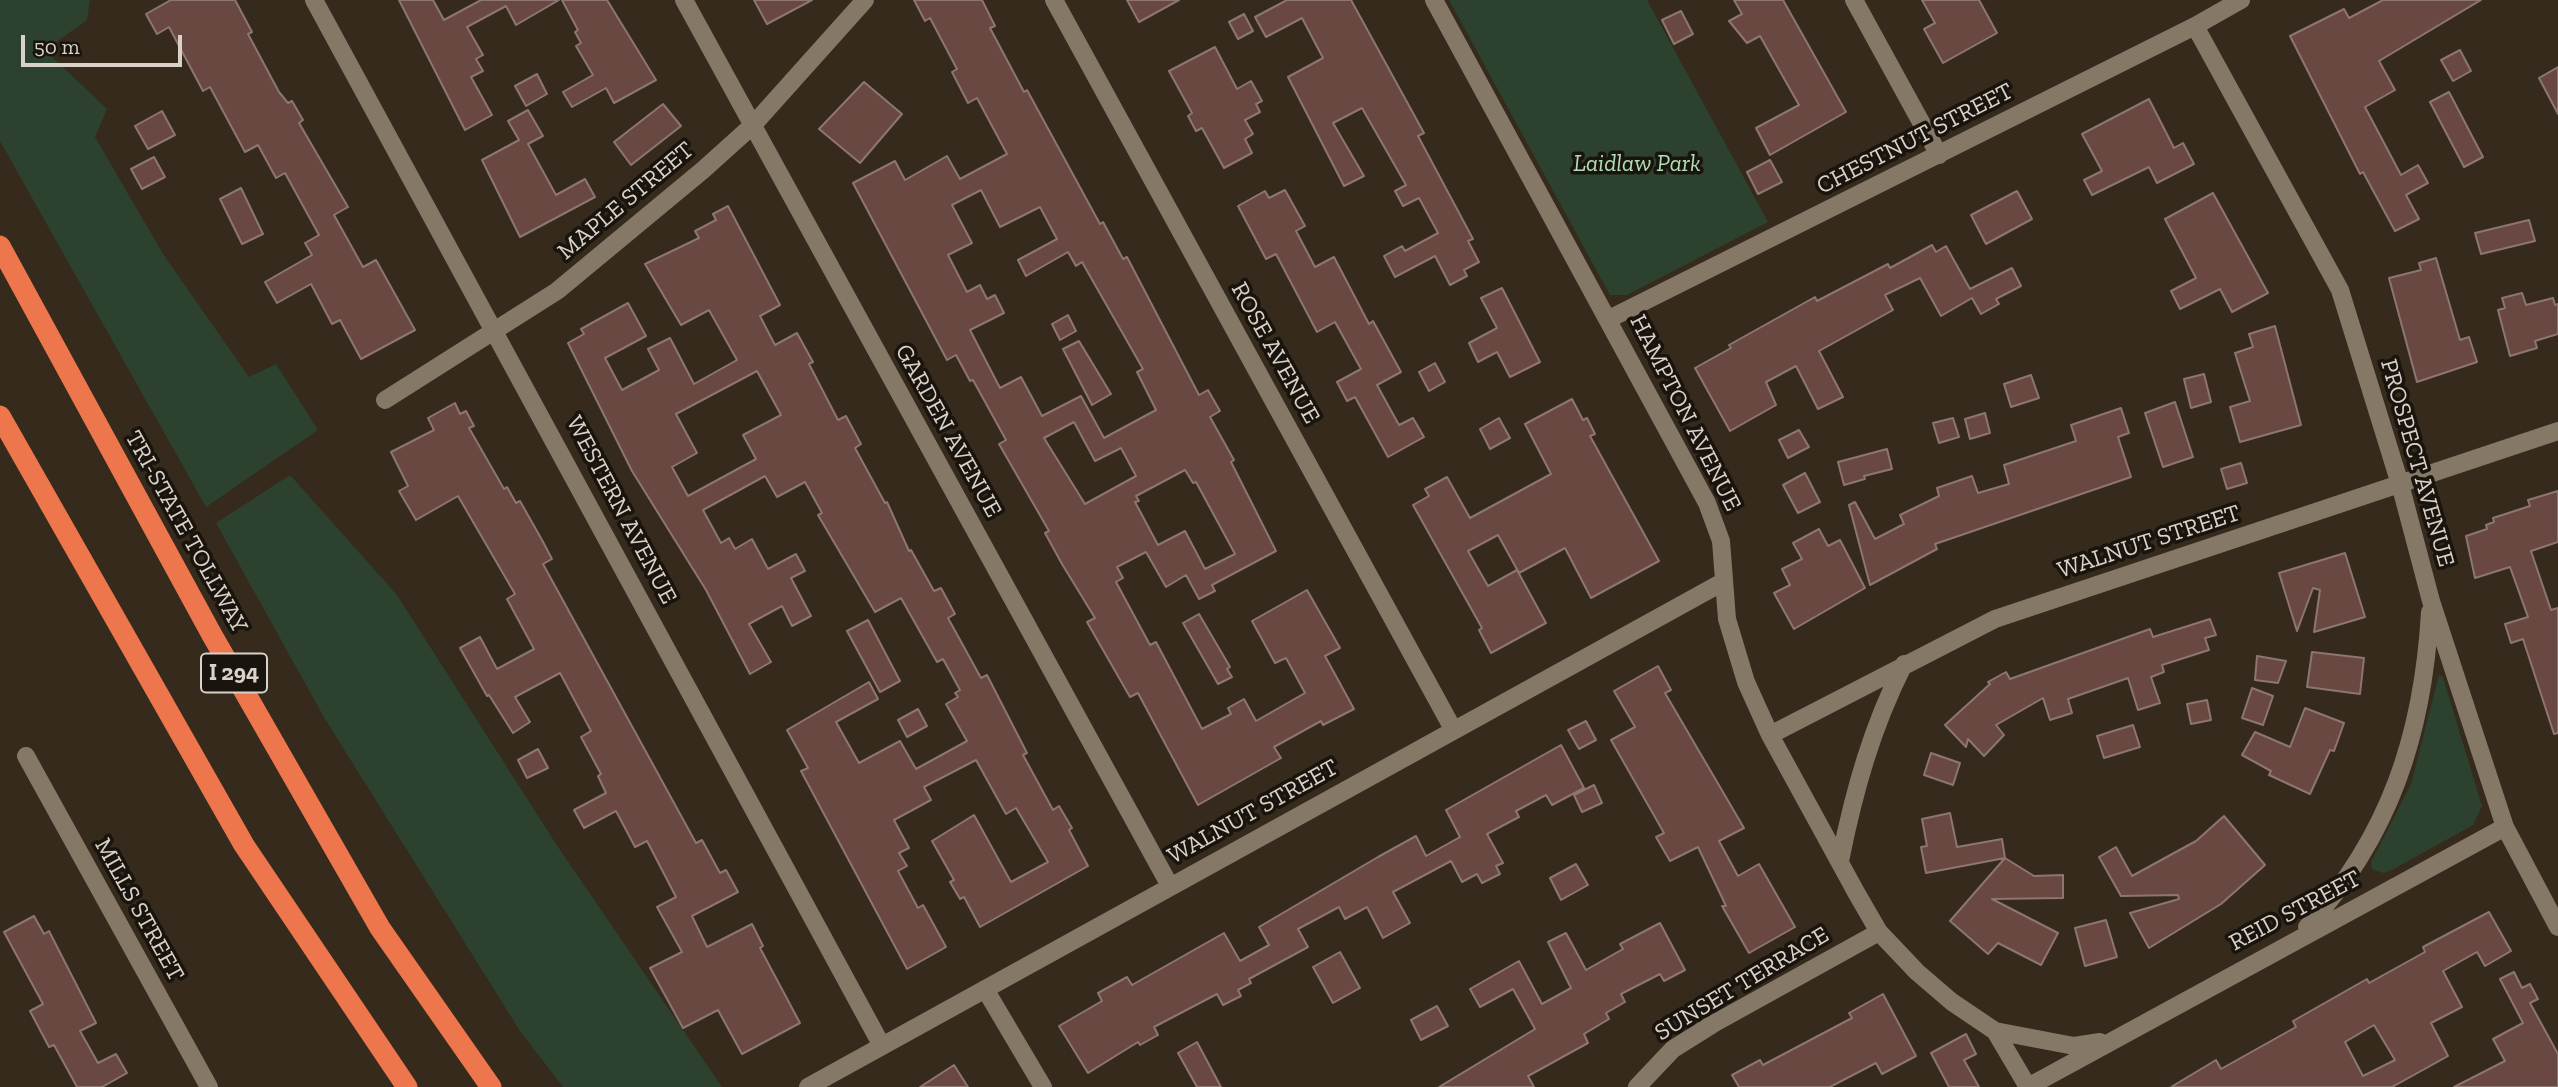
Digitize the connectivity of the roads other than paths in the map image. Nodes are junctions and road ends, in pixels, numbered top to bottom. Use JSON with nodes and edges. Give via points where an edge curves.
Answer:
{"nodes":[{"id":1,"x":314,"y":0,"type":"edge"},
{"id":2,"x":684,"y":0,"type":"edge"},
{"id":3,"x":865,"y":0,"type":"edge"},
{"id":4,"x":1054,"y":0,"type":"edge"},
{"id":5,"x":1434,"y":0,"type":"edge"},
{"id":6,"x":1854,"y":0,"type":"edge"},
{"id":7,"x":2241,"y":0,"type":"edge"},
{"id":8,"x":2195,"y":26,"type":"junction"},
{"id":9,"x":753,"y":125,"type":"junction"},
{"id":10,"x":1938,"y":155,"type":"junction"},
{"id":11,"x":0,"y":246,"type":"edge"},
{"id":12,"x":1609,"y":319,"type":"junction"},
{"id":13,"x":495,"y":329,"type":"junction"},
{"id":14,"x":385,"y":400,"type":"dead end"},
{"id":15,"x":0,"y":416,"type":"edge"},
{"id":16,"x":2558,"y":431,"type":"edge"},
{"id":17,"x":2400,"y":484,"type":"junction"},
{"id":18,"x":1723,"y":582,"type":"junction"},
{"id":19,"x":2431,"y":601,"type":"junction"},
{"id":20,"x":1904,"y":664,"type":"junction"},
{"id":21,"x":1453,"y":729,"type":"junction"},
{"id":22,"x":1770,"y":735,"type":"junction"},
{"id":23,"x":26,"y":756,"type":"dead end"},
{"id":24,"x":2505,"y":827,"type":"junction"},
{"id":25,"x":1840,"y":861,"type":"junction"},
{"id":26,"x":1170,"y":886,"type":"junction"},
{"id":27,"x":2558,"y":928,"type":"edge"},
{"id":28,"x":1879,"y":932,"type":"junction"},
{"id":29,"x":2298,"y":937,"type":"junction"},
{"id":30,"x":985,"y":989,"type":"junction"},
{"id":31,"x":1995,"y":1031,"type":"junction"},
{"id":32,"x":2110,"y":1040,"type":"junction"},
{"id":33,"x":883,"y":1046,"type":"junction"},
{"id":34,"x":209,"y":1087,"type":"edge"},
{"id":35,"x":407,"y":1087,"type":"edge"},
{"id":36,"x":492,"y":1087,"type":"edge"},
{"id":37,"x":808,"y":1087,"type":"edge"},
{"id":38,"x":1043,"y":1087,"type":"edge"},
{"id":39,"x":1637,"y":1087,"type":"edge"},
{"id":40,"x":2028,"y":1087,"type":"edge"}],
"edges":[{"from":1,"to":13,"type":"street","name":"WESTERN AVENUE"},
{"from":2,"to":9,"type":"street","name":"GARDEN AVENUE"},
{"from":3,"to":9,"type":"street","name":"MAPLE STREET"},
{"from":4,"to":21,"type":"street","name":"ROSE AVENUE"},
{"from":5,"to":12,"type":"street","name":"HAMPTON AVENUE"},
{"from":6,"to":10,"type":"street"},
{"from":7,"to":8,"type":"street","name":"CHESTNUT STREET"},
{"from":8,"to":10,"type":"street","name":"CHESTNUT STREET"},
{"from":8,"to":17,"type":"street","name":"PROSPECT AVENUE","via":[[2340,290]]},
{"from":9,"to":13,"type":"street","name":"MAPLE STREET","via":[[557,291]]},
{"from":9,"to":26,"type":"street","name":"GARDEN AVENUE"},
{"from":10,"to":12,"type":"street","name":"CHESTNUT STREET"},
{"from":11,"to":36,"type":"highway","name":"TRI-STATE TOLLWAY","number":"I 294","via":[[212,635],[380,928]]},
{"from":12,"to":18,"type":"street","name":"HAMPTON AVENUE","via":[[1716,522]]},
{"from":13,"to":14,"type":"street","name":"MAPLE STREET"},
{"from":13,"to":33,"type":"street","name":"WESTERN AVENUE"},
{"from":15,"to":35,"type":"highway","via":[[244,845]]},
{"from":16,"to":17,"type":"street","name":"WALNUT STREET"},
{"from":17,"to":19,"type":"street","name":"PROSPECT AVENUE"},
{"from":17,"to":20,"type":"street","name":"WALNUT STREET","via":[[1995,619]]},
{"from":18,"to":21,"type":"street","name":"WALNUT STREET"},
{"from":18,"to":22,"type":"street","name":"HAMPTON AVENUE","via":[[1734,645]]},
{"from":19,"to":24,"type":"street","name":"PROSPECT AVENUE"},
{"from":19,"to":29,"type":"street","via":[[2427,666],[2404,766],[2385,812],[2341,890]]},
{"from":20,"to":22,"type":"street","name":"WALNUT STREET"},
{"from":20,"to":25,"type":"street","via":[[1872,734]]},
{"from":21,"to":26,"type":"street","name":"WALNUT STREET"},
{"from":22,"to":25,"type":"street","name":"HAMPTON AVENUE"},
{"from":23,"to":34,"type":"street","name":"MILLS STREET"},
{"from":24,"to":27,"type":"street","name":"PROSPECT AVENUE"},
{"from":24,"to":29,"type":"street","name":"REID STREET"},
{"from":25,"to":28,"type":"street","name":"HAMPTON AVENUE"},
{"from":26,"to":30,"type":"street","name":"WALNUT STREET"},
{"from":28,"to":31,"type":"street","name":"HAMPTON AVENUE","via":[[1952,1002]]},
{"from":28,"to":39,"type":"street","name":"SUNSET TERRACE","via":[[1693,1036],[1673,1049]]},
{"from":29,"to":32,"type":"street","name":"REID STREET"},
{"from":30,"to":33,"type":"street","name":"WALNUT STREET"},
{"from":30,"to":38,"type":"street"},
{"from":31,"to":32,"type":"street","name":"REID STREET","via":[[2074,1046]]},
{"from":31,"to":40,"type":"street","name":"HAMPTON AVENUE"},
{"from":32,"to":40,"type":"street","name":"REID STREET"},
{"from":33,"to":37,"type":"street","name":"WALNUT STREET"}]}
